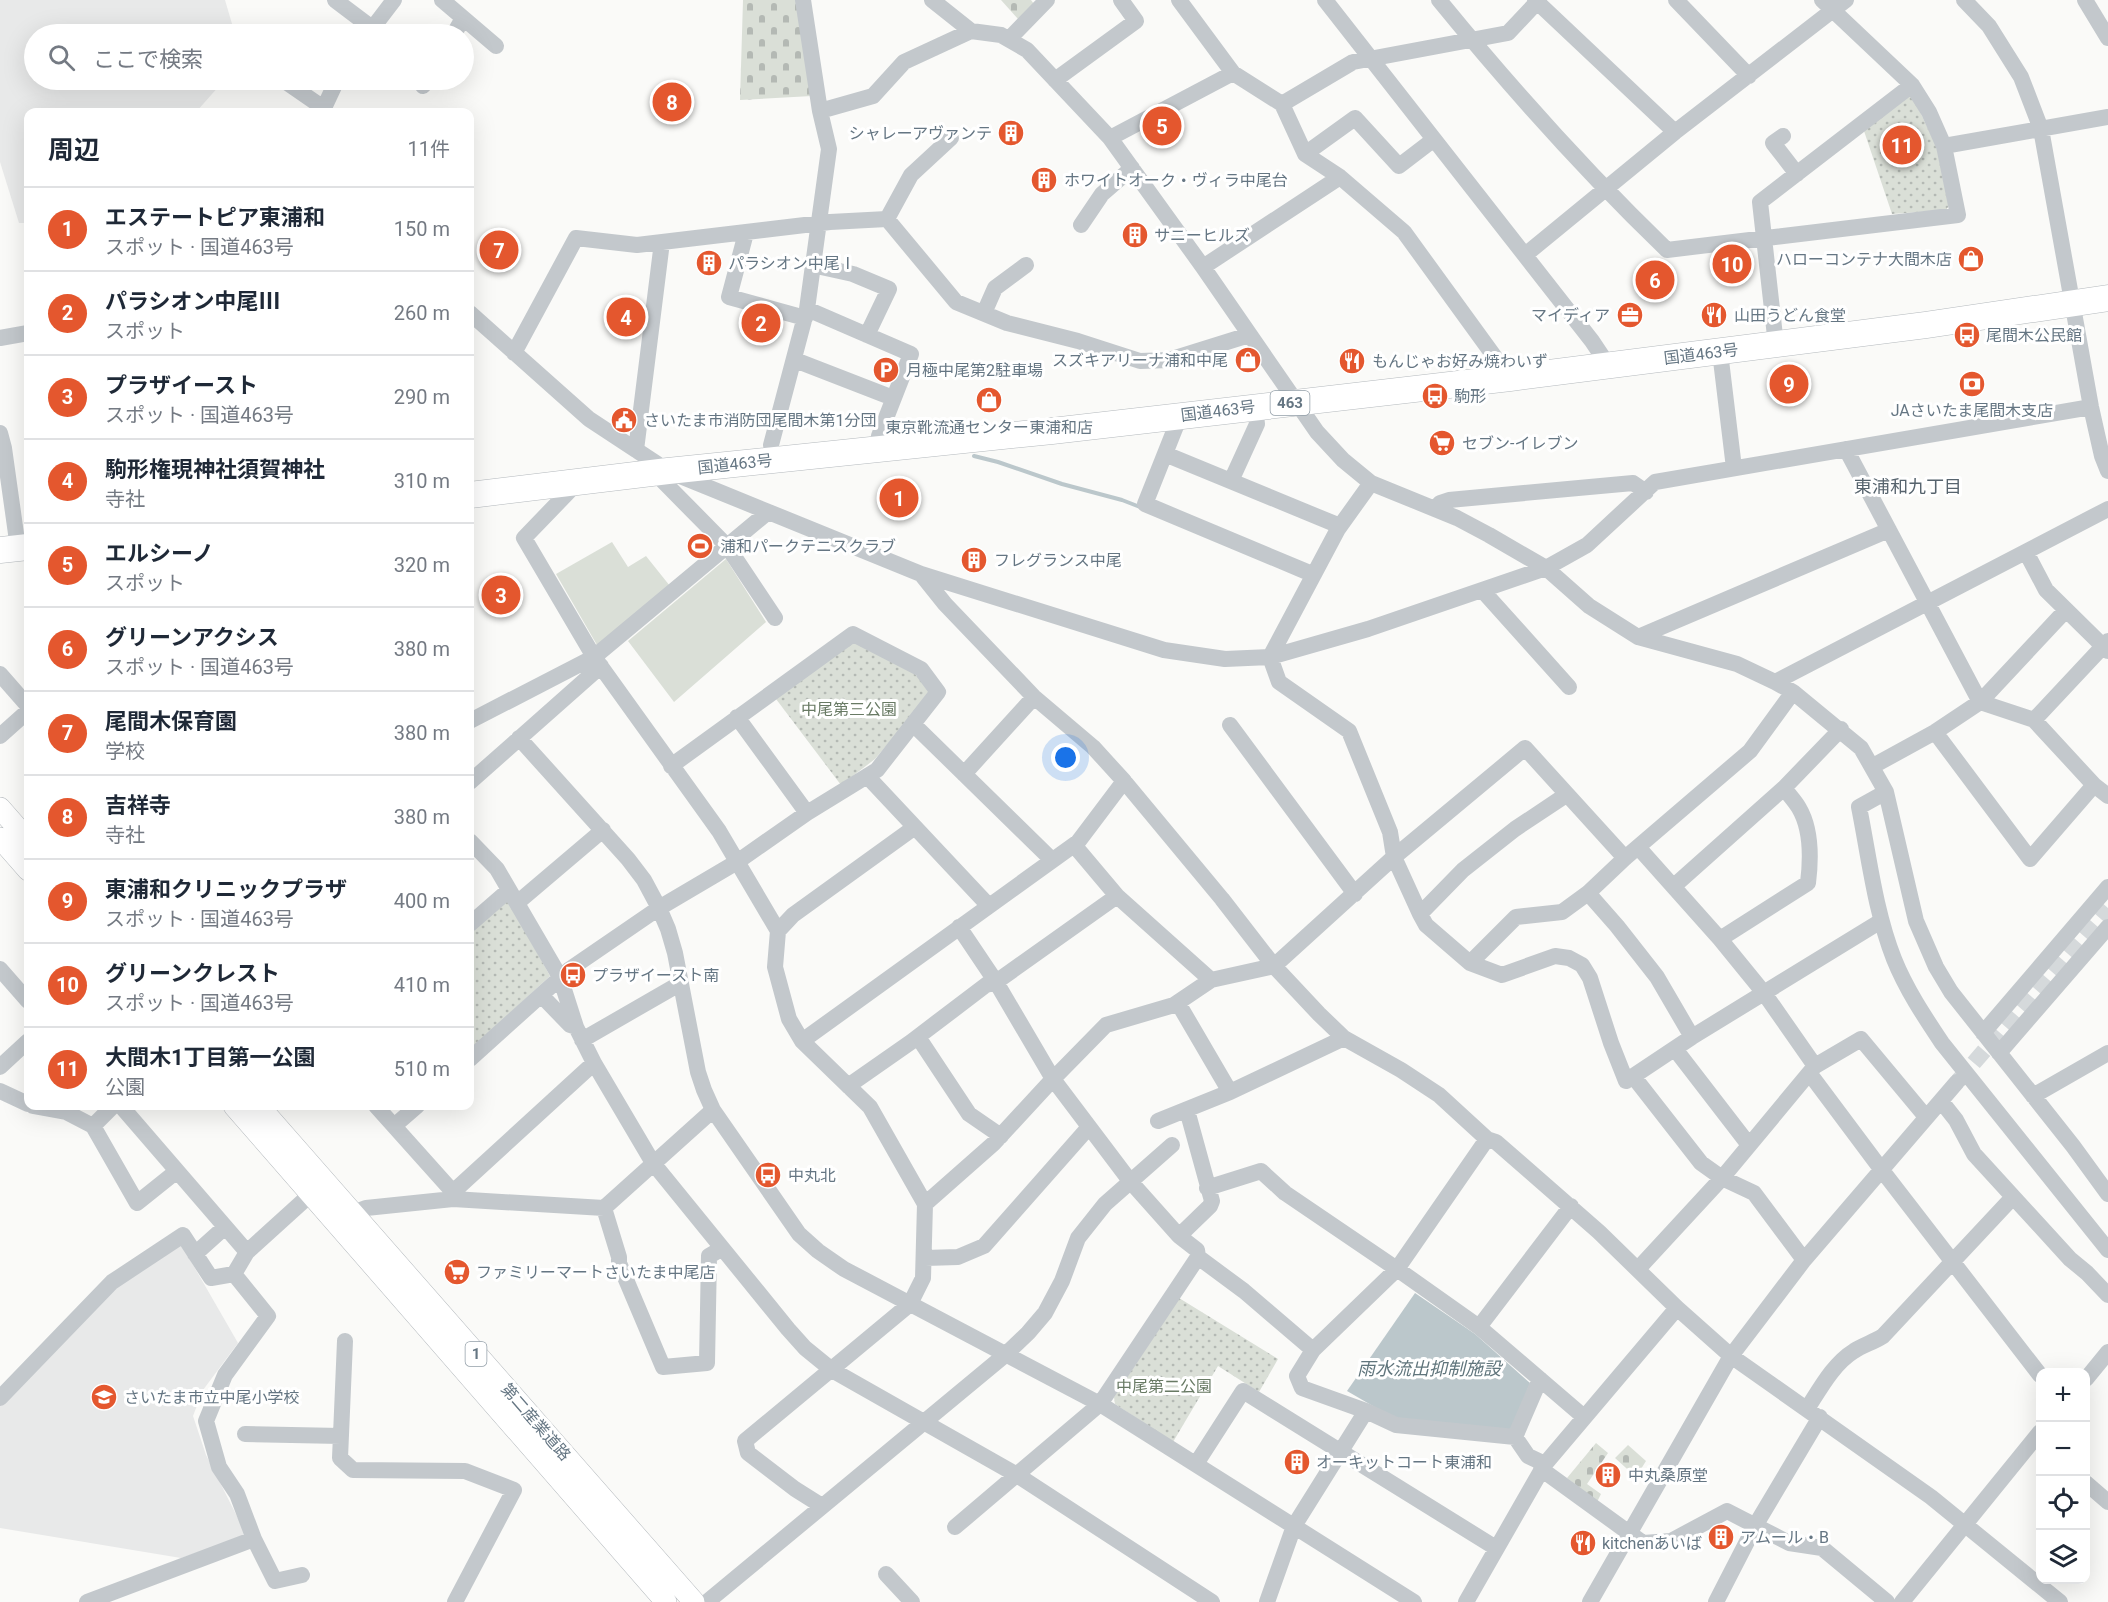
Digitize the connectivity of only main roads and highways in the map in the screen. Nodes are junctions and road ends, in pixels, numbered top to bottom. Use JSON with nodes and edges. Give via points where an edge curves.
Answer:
{"nodes":[{"id":1,"x":2108,"y":298,"type":"edge"},
{"id":2,"x":474,"y":495,"type":"edge"},
{"id":3,"x":0,"y":807,"type":"edge"},
{"id":4,"x":24,"y":835,"type":"edge"},
{"id":5,"x":0,"y":838,"type":"edge"},
{"id":6,"x":24,"y":865,"type":"edge"},
{"id":7,"x":238,"y":1110,"type":"edge"},
{"id":8,"x":263,"y":1110,"type":"edge"},
{"id":9,"x":666,"y":1602,"type":"edge"},
{"id":10,"x":694,"y":1602,"type":"edge"}],
"edges":[{"from":1,"to":2,"type":"highway","name":"国道463号","number":"463","via":[[1510,378],[877,450],[769,452],[661,472]]},
{"from":3,"to":4,"type":"main road"},
{"from":5,"to":6,"type":"main road"},
{"from":7,"to":9,"type":"main road","name":"第二産業道路","number":"1"},
{"from":8,"to":10,"type":"main road","name":"第二産業道路","number":"1"}]}
